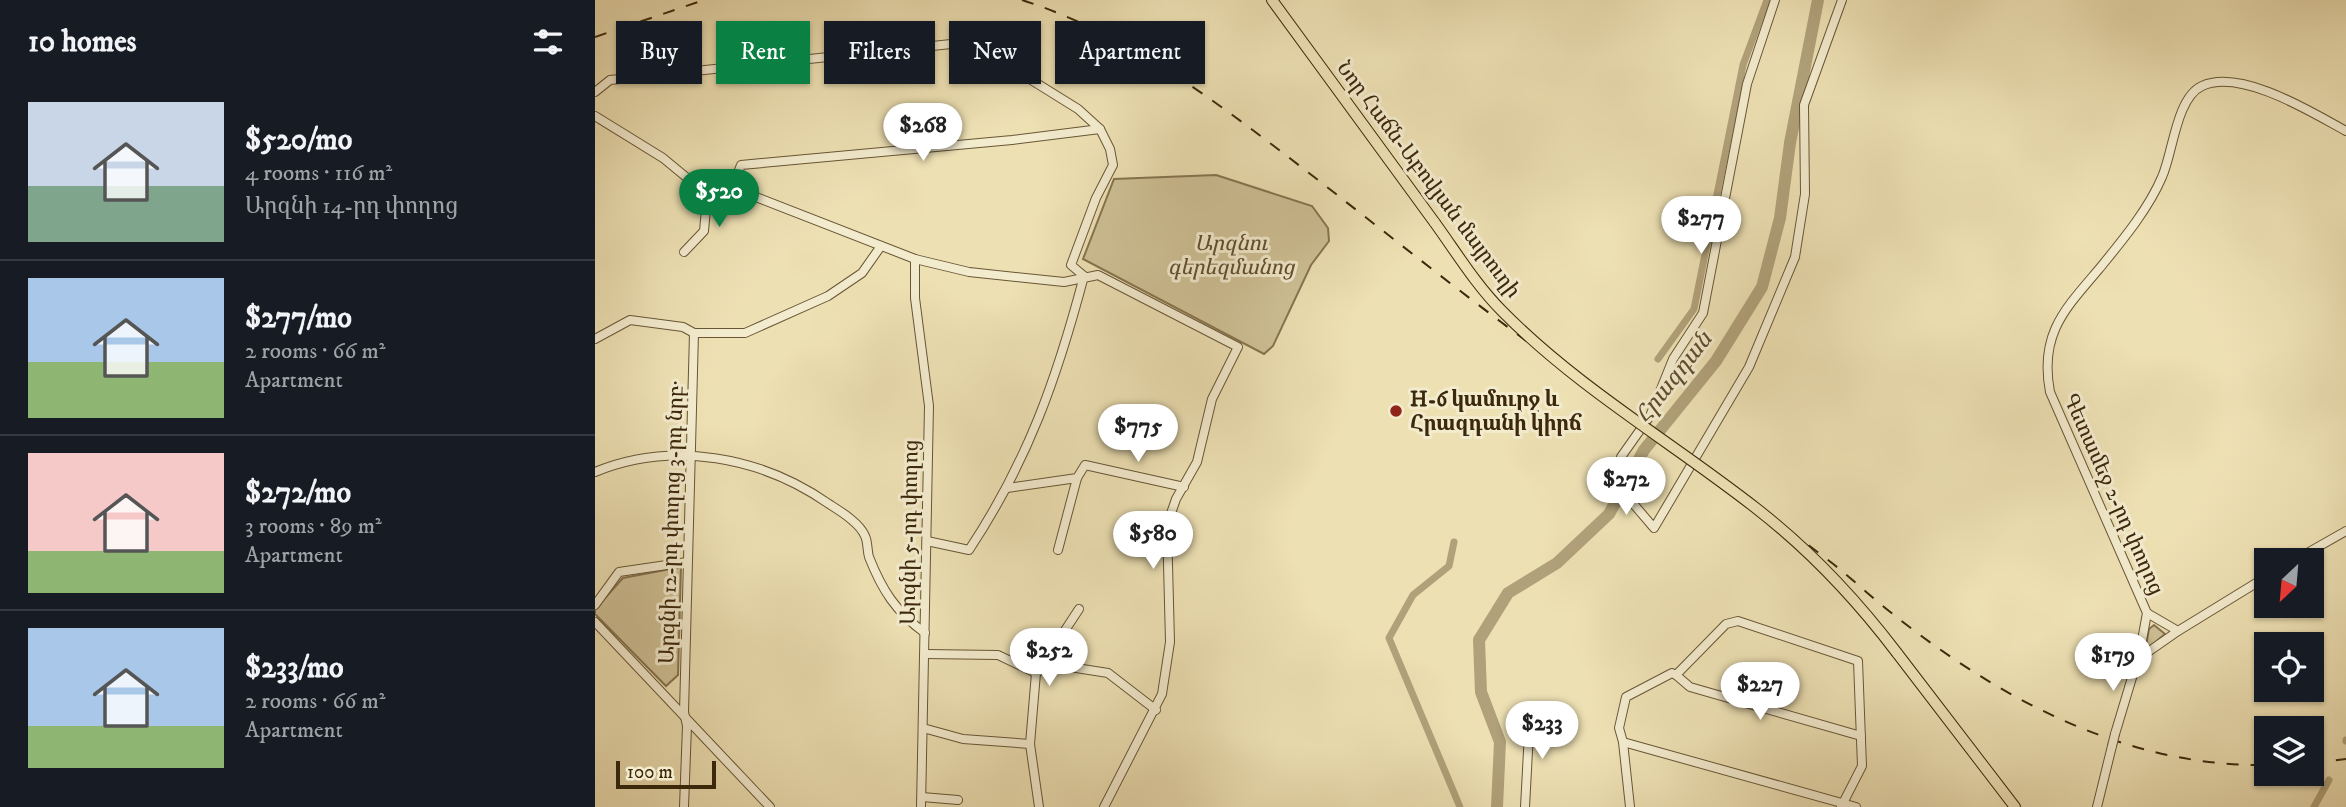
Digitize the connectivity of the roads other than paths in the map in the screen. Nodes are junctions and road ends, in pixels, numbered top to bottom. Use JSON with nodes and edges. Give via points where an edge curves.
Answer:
{"nodes":[{"id":1,"x":1272,"y":0,"type":"edge"},
{"id":2,"x":1775,"y":0,"type":"edge"},
{"id":3,"x":1842,"y":0,"type":"edge"},
{"id":4,"x":595,"y":92,"type":"edge"},
{"id":5,"x":595,"y":116,"type":"edge"},
{"id":6,"x":1100,"y":129,"type":"junction"},
{"id":7,"x":2346,"y":131,"type":"edge"},
{"id":8,"x":708,"y":187,"type":"junction"},
{"id":9,"x":738,"y":190,"type":"junction"},
{"id":10,"x":881,"y":246,"type":"junction"},
{"id":11,"x":684,"y":252,"type":"dead end"},
{"id":12,"x":915,"y":259,"type":"junction"},
{"id":13,"x":1084,"y":276,"type":"junction"},
{"id":14,"x":694,"y":333,"type":"junction"},
{"id":15,"x":595,"y":339,"type":"edge"},
{"id":16,"x":692,"y":456,"type":"junction"},
{"id":17,"x":595,"y":472,"type":"edge"},
{"id":18,"x":1077,"y":478,"type":"junction"},
{"id":19,"x":1184,"y":487,"type":"junction"},
{"id":20,"x":1007,"y":488,"type":"junction"},
{"id":21,"x":2346,"y":531,"type":"edge"},
{"id":22,"x":927,"y":541,"type":"junction"},
{"id":23,"x":2316,"y":548,"type":"edge"},
{"id":24,"x":1058,"y":550,"type":"dead end"},
{"id":25,"x":687,"y":562,"type":"junction"},
{"id":26,"x":2254,"y":584,"type":"edge"},
{"id":27,"x":595,"y":605,"type":"edge"},
{"id":28,"x":1079,"y":609,"type":"dead end"},
{"id":29,"x":2147,"y":613,"type":"junction"},
{"id":30,"x":595,"y":622,"type":"edge"},
{"id":31,"x":2178,"y":631,"type":"junction"},
{"id":32,"x":925,"y":633,"type":"junction"},
{"id":33,"x":925,"y":654,"type":"junction"},
{"id":34,"x":2138,"y":659,"type":"junction"},
{"id":35,"x":1051,"y":664,"type":"junction"},
{"id":36,"x":1036,"y":673,"type":"junction"},
{"id":37,"x":1676,"y":675,"type":"junction"},
{"id":38,"x":1156,"y":710,"type":"junction"},
{"id":39,"x":684,"y":712,"type":"junction"},
{"id":40,"x":1530,"y":714,"type":"dead end"},
{"id":41,"x":923,"y":728,"type":"junction"},
{"id":42,"x":1861,"y":736,"type":"junction"},
{"id":43,"x":1623,"y":741,"type":"junction"},
{"id":44,"x":1030,"y":744,"type":"junction"},
{"id":45,"x":922,"y":797,"type":"junction"},
{"id":46,"x":958,"y":800,"type":"dead end"},
{"id":47,"x":1841,"y":805,"type":"edge"},
{"id":48,"x":684,"y":807,"type":"edge"},
{"id":49,"x":770,"y":807,"type":"edge"},
{"id":50,"x":921,"y":807,"type":"edge"},
{"id":51,"x":1039,"y":807,"type":"edge"},
{"id":52,"x":1104,"y":807,"type":"edge"},
{"id":53,"x":1525,"y":807,"type":"edge"},
{"id":54,"x":1630,"y":807,"type":"edge"},
{"id":55,"x":1856,"y":807,"type":"edge"},
{"id":56,"x":2015,"y":807,"type":"edge"},
{"id":57,"x":2097,"y":807,"type":"edge"}],
"edges":[{"from":1,"to":56,"type":"main road","name":"Նոր Հաճն-Աբովյան մայրուղի","bridge":true,"via":[[1484,290],[1567,370],[1793,538],[1834,577]]},
{"from":2,"to":3,"type":"street","via":[[1747,84],[1706,306],[1673,359],[1650,416],[1621,457],[1619,487],[1654,528],[1749,367],[1795,257],[1805,194],[1804,105]]},
{"from":4,"to":6,"type":"street","via":[[610,80],[951,44],[996,58],[1078,109]]},
{"from":5,"to":8,"type":"street"},
{"from":6,"to":9,"type":"street","via":[[741,165],[735,180]]},
{"from":6,"to":13,"type":"street","via":[[1113,165],[1071,265]]},
{"from":7,"to":29,"type":"street","name":"Գետամեջ 2-րդ փողոց","via":[[2259,89],[2234,84],[2202,86],[2182,112],[2162,178],[2151,196],[2062,311],[2049,356],[2050,392]]},
{"from":8,"to":9,"type":"street"},
{"from":8,"to":11,"type":"street","via":[[704,231]]},
{"from":9,"to":10,"type":"street"},
{"from":10,"to":12,"type":"street"},
{"from":10,"to":14,"type":"street","via":[[862,273],[817,302],[745,333]]},
{"from":12,"to":13,"type":"street","via":[[969,272],[1064,282]]},
{"from":12,"to":22,"type":"street","name":"Արզնի 5-րդ փողոց","via":[[915,298],[929,406]]},
{"from":13,"to":19,"type":"street","via":[[1098,275],[1238,347],[1212,399],[1197,461]]},
{"from":13,"to":20,"type":"street","via":[[1049,397]]},
{"from":14,"to":15,"type":"street","via":[[683,327],[629,320]]},
{"from":14,"to":16,"type":"street","name":"Արզնի 12-րդ փողոց 3-րդ նրբ․"},
{"from":16,"to":17,"type":"street","via":[[621,461]]},
{"from":16,"to":25,"type":"street","name":"Արզնի 12-րդ փողոց 3-րդ նրբ․"},
{"from":16,"to":32,"type":"street","via":[[763,468],[800,483],[843,513],[865,535],[868,554],[887,597],[902,617]]},
{"from":18,"to":19,"type":"street","via":[[1085,465]]},
{"from":18,"to":20,"type":"street"},
{"from":18,"to":24,"type":"street"},
{"from":19,"to":38,"type":"street","via":[[1167,525],[1170,642]]},
{"from":20,"to":22,"type":"street","via":[[969,550]]},
{"from":21,"to":23,"type":"street"},
{"from":22,"to":32,"type":"street","name":"Արզնի 5-րդ փողոց"},
{"from":25,"to":27,"type":"street","via":[[619,572]]},
{"from":25,"to":39,"type":"street","name":"Արզնի 12-րդ փողոց 3-րդ նրբ․"},
{"from":26,"to":31,"type":"street"},
{"from":28,"to":35,"type":"street","via":[[1060,638]]},
{"from":29,"to":31,"type":"street","name":"Գետամեջ 2-րդ փողոց"},
{"from":29,"to":34,"type":"street","name":"Գետամեջ 2-րդ փողոց"},
{"from":30,"to":39,"type":"street"},
{"from":31,"to":34,"type":"street"},
{"from":32,"to":33,"type":"street","name":"Արզնի 5-րդ փողոց"},
{"from":33,"to":36,"type":"street","via":[[999,654]]},
{"from":33,"to":41,"type":"street","name":"Արզնի 5-րդ փողոց"},
{"from":34,"to":57,"type":"street","name":"Գետամեջ 2-րդ փողոց","bridge":true},
{"from":35,"to":36,"type":"street"},
{"from":35,"to":38,"type":"street","via":[[1108,673]]},
{"from":36,"to":44,"type":"street"},
{"from":37,"to":42,"type":"street","via":[[1690,687]]},
{"from":37,"to":42,"type":"street","via":[[1726,624],[1738,621],[1858,661]]},
{"from":37,"to":43,"type":"street","via":[[1626,697],[1619,728]]},
{"from":38,"to":52,"type":"street"},
{"from":39,"to":48,"type":"street","name":"Արզնի 12-րդ փողոց 3-րդ նրբ․"},
{"from":39,"to":49,"type":"street"},
{"from":40,"to":53,"type":"street"},
{"from":41,"to":44,"type":"street","via":[[963,739]]},
{"from":41,"to":45,"type":"street","name":"Արզնի 5-րդ փողոց"},
{"from":42,"to":47,"type":"street","via":[[1862,766]]},
{"from":43,"to":47,"type":"street"},
{"from":43,"to":54,"type":"street"},
{"from":44,"to":51,"type":"street"},
{"from":45,"to":46,"type":"street"},
{"from":45,"to":50,"type":"street","name":"Արզնի 5-րդ փողոց"},
{"from":47,"to":55,"type":"street"}]}
